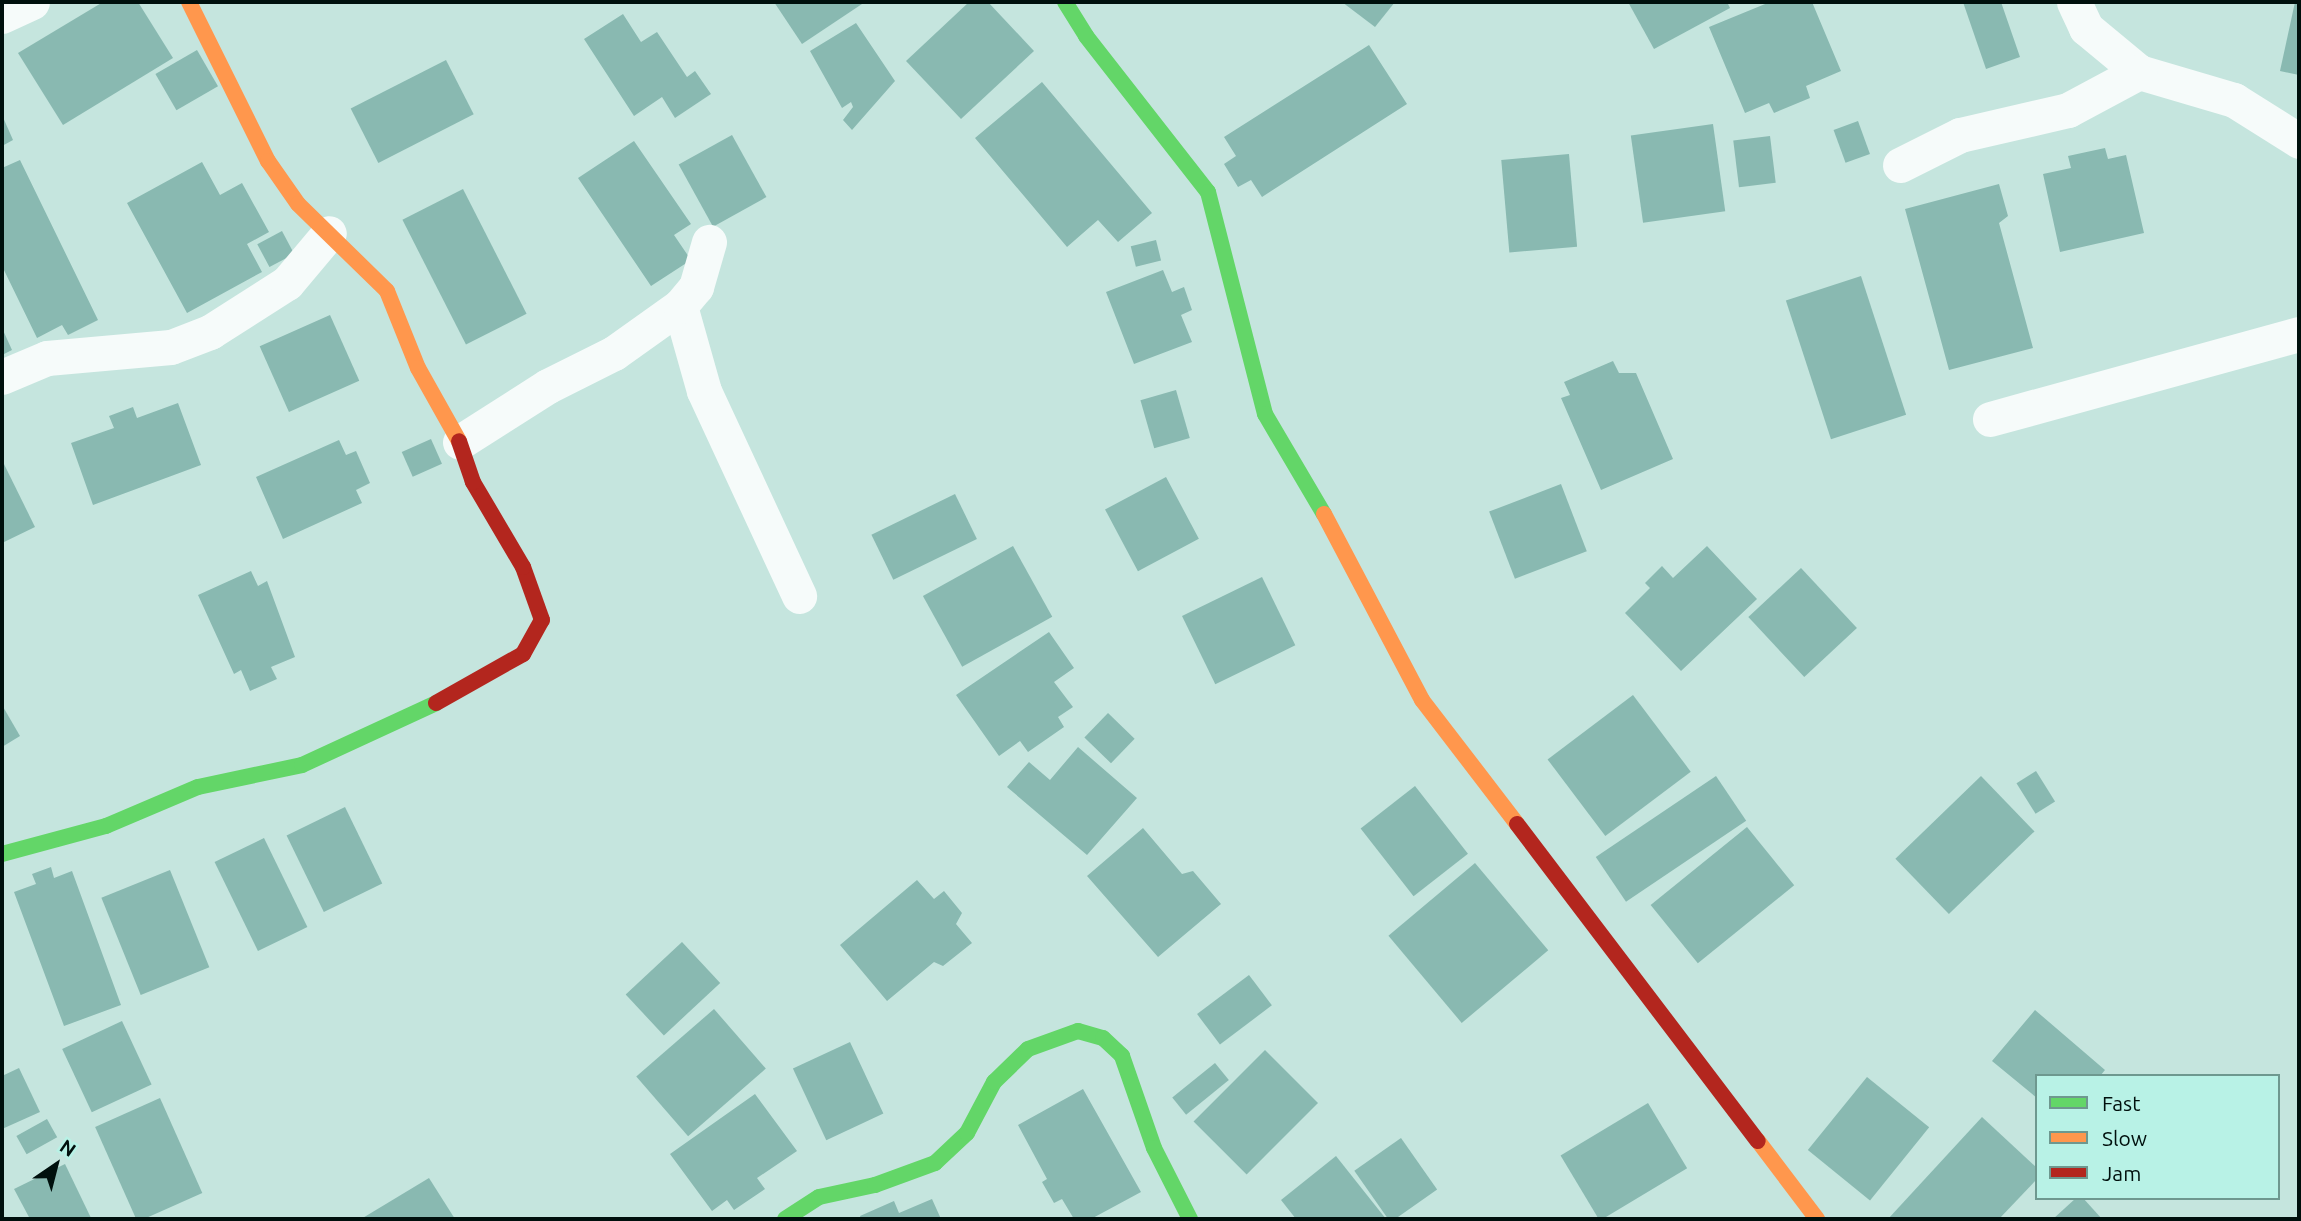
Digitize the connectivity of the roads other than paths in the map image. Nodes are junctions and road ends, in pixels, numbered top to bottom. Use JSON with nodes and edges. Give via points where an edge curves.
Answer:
{"nodes":[{"id":1,"x":32,"y":2,"type":"edge"},
{"id":2,"x":189,"y":2,"type":"edge"},
{"id":3,"x":1065,"y":2,"type":"edge"},
{"id":4,"x":2074,"y":2,"type":"edge"},
{"id":5,"x":2,"y":16,"type":"edge"},
{"id":6,"x":2139,"y":72,"type":"junction"},
{"id":7,"x":2299,"y":141,"type":"edge"},
{"id":8,"x":1900,"y":165,"type":"dead end"},
{"id":9,"x":329,"y":233,"type":"junction"},
{"id":10,"x":709,"y":242,"type":"dead end"},
{"id":11,"x":680,"y":306,"type":"junction"},
{"id":12,"x":2299,"y":334,"type":"edge"},
{"id":13,"x":2,"y":377,"type":"edge"},
{"id":14,"x":1990,"y":419,"type":"dead end"},
{"id":15,"x":460,"y":442,"type":"junction"},
{"id":16,"x":799,"y":596,"type":"dead end"},
{"id":17,"x":2,"y":854,"type":"edge"},
{"id":18,"x":785,"y":1219,"type":"edge"},
{"id":19,"x":1190,"y":1219,"type":"edge"},
{"id":20,"x":1817,"y":1219,"type":"edge"}],
"edges":[{"from":1,"to":5,"type":"street"},
{"from":2,"to":9,"type":"street","via":[[268,161],[298,204]]},
{"from":3,"to":20,"type":"street","via":[[1086,36],[1208,192],[1265,414],[1325,516],[1422,700]]},
{"from":4,"to":6,"type":"street","via":[[2085,29]]},
{"from":6,"to":7,"type":"street","via":[[2234,100]]},
{"from":6,"to":8,"type":"street","via":[[2068,110],[1960,135]]},
{"from":9,"to":13,"type":"street","via":[[287,283],[210,332],[171,347],[47,358]]},
{"from":9,"to":15,"type":"street","via":[[387,291],[418,368]]},
{"from":10,"to":11,"type":"street","via":[[696,287]]},
{"from":11,"to":15,"type":"street","via":[[614,353],[548,386]]},
{"from":11,"to":16,"type":"street","via":[[704,391]]},
{"from":12,"to":14,"type":"street"},
{"from":15,"to":17,"type":"street","via":[[473,482],[523,567],[542,620],[523,654],[413,716],[302,765],[198,787],[106,826]]},
{"from":18,"to":19,"type":"street","via":[[819,1197],[874,1185],[934,1163],[967,1133],[994,1082],[1028,1049],[1078,1031],[1103,1038],[1122,1056],[1154,1148]]}]}
